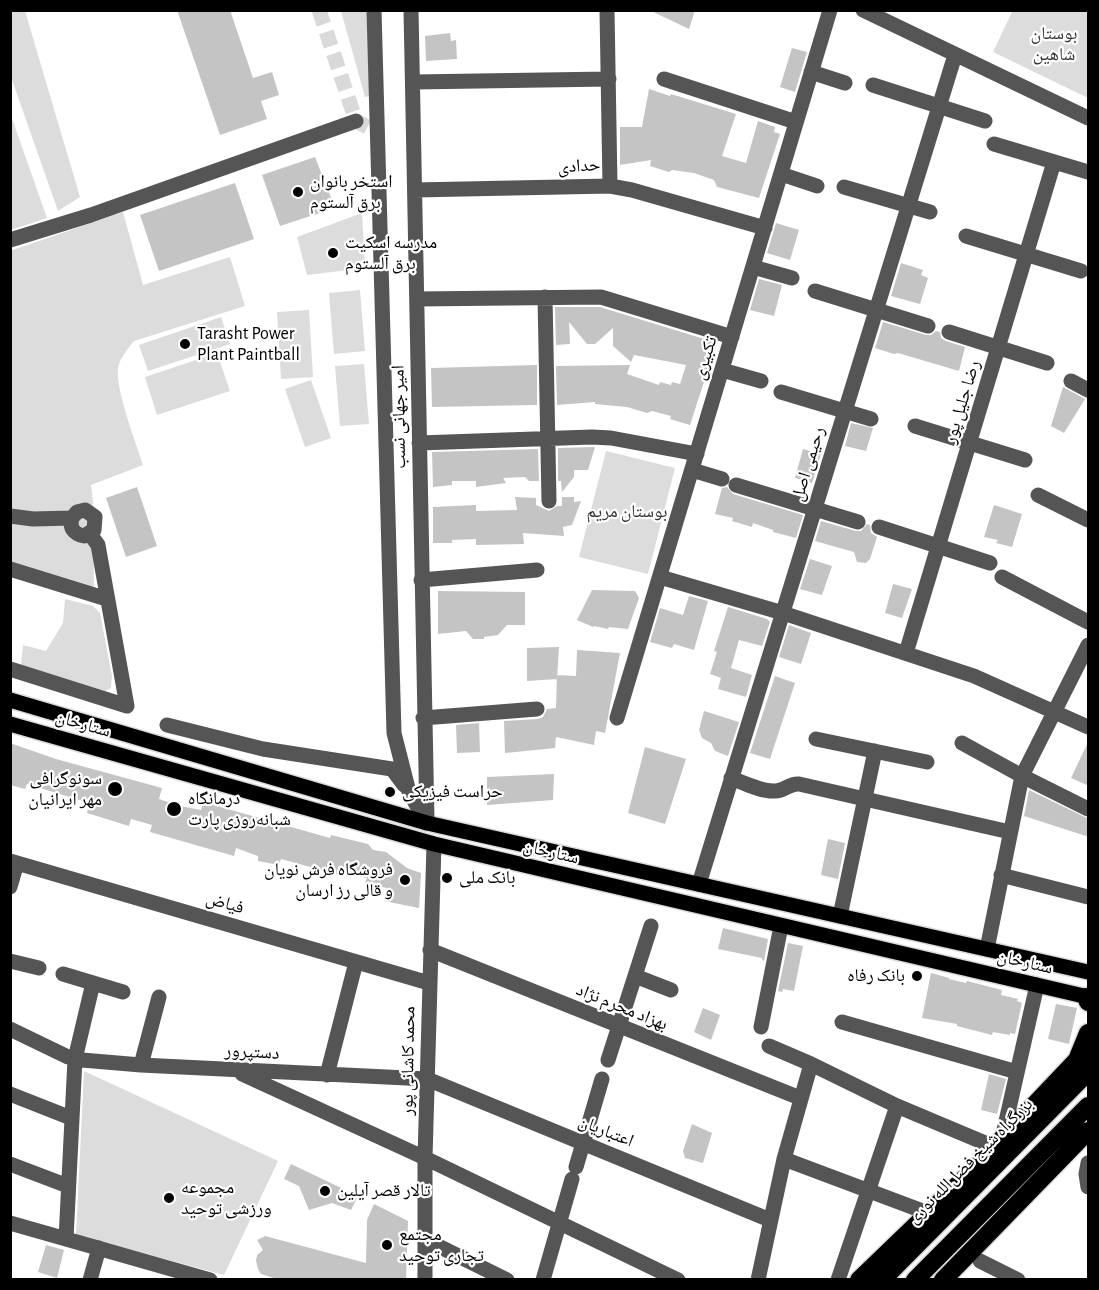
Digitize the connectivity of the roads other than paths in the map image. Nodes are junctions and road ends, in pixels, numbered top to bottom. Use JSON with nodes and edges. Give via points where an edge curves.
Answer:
{"nodes":[{"id":1,"x":374,"y":10,"type":"edge"},
{"id":2,"x":411,"y":10,"type":"edge"},
{"id":3,"x":607,"y":10,"type":"edge"},
{"id":4,"x":830,"y":10,"type":"edge"},
{"id":5,"x":863,"y":10,"type":"edge"},
{"id":6,"x":955,"y":55,"type":"junction"},
{"id":7,"x":812,"y":72,"type":"junction"},
{"id":8,"x":609,"y":79,"type":"junction"},
{"id":9,"x":664,"y":79,"type":"dead end"},
{"id":10,"x":413,"y":82,"type":"junction"},
{"id":11,"x":845,"y":83,"type":"dead end"},
{"id":12,"x":873,"y":85,"type":"dead end"},
{"id":13,"x":939,"y":106,"type":"junction"},
{"id":14,"x":1089,"y":118,"type":"edge"},
{"id":15,"x":356,"y":121,"type":"dead end"},
{"id":16,"x":985,"y":121,"type":"dead end"},
{"id":17,"x":796,"y":123,"type":"junction"},
{"id":18,"x":994,"y":144,"type":"dead end"},
{"id":19,"x":1054,"y":162,"type":"junction"},
{"id":20,"x":1089,"y":172,"type":"edge"},
{"id":21,"x":781,"y":174,"type":"junction"},
{"id":22,"x":610,"y":186,"type":"junction"},
{"id":23,"x":817,"y":186,"type":"dead end"},
{"id":24,"x":844,"y":187,"type":"dead end"},
{"id":25,"x":415,"y":190,"type":"junction"},
{"id":26,"x":908,"y":206,"type":"junction"},
{"id":27,"x":930,"y":212,"type":"dead end"},
{"id":28,"x":765,"y":228,"type":"junction"},
{"id":29,"x":966,"y":236,"type":"dead end"},
{"id":30,"x":10,"y":240,"type":"edge"},
{"id":31,"x":1026,"y":254,"type":"junction"},
{"id":32,"x":753,"y":267,"type":"junction"},
{"id":33,"x":1081,"y":271,"type":"dead end"},
{"id":34,"x":792,"y":278,"type":"dead end"},
{"id":35,"x":815,"y":291,"type":"dead end"},
{"id":36,"x":545,"y":297,"type":"junction"},
{"id":37,"x":417,"y":299,"type":"junction"},
{"id":38,"x":876,"y":310,"type":"junction"},
{"id":39,"x":928,"y":326,"type":"dead end"},
{"id":40,"x":949,"y":332,"type":"dead end"},
{"id":41,"x":732,"y":337,"type":"junction"},
{"id":42,"x":998,"y":347,"type":"junction"},
{"id":43,"x":1047,"y":363,"type":"dead end"},
{"id":44,"x":722,"y":370,"type":"junction"},
{"id":45,"x":761,"y":381,"type":"dead end"},
{"id":46,"x":1071,"y":381,"type":"dead end"},
{"id":47,"x":1089,"y":390,"type":"edge"},
{"id":48,"x":781,"y":392,"type":"dead end"},
{"id":49,"x":845,"y":411,"type":"junction"},
{"id":50,"x":871,"y":419,"type":"dead end"},
{"id":51,"x":915,"y":426,"type":"dead end"},
{"id":52,"x":548,"y":438,"type":"junction"},
{"id":53,"x":419,"y":443,"type":"junction"},
{"id":54,"x":969,"y":444,"type":"junction"},
{"id":55,"x":697,"y":454,"type":"junction"},
{"id":56,"x":1025,"y":460,"type":"dead end"},
{"id":57,"x":692,"y":470,"type":"junction"},
{"id":58,"x":1038,"y":495,"type":"dead end"},
{"id":59,"x":549,"y":501,"type":"dead end"},
{"id":60,"x":815,"y":509,"type":"junction"},
{"id":61,"x":10,"y":516,"type":"edge"},
{"id":62,"x":1089,"y":520,"type":"edge"},
{"id":63,"x":858,"y":522,"type":"dead end"},
{"id":64,"x":879,"y":527,"type":"dead end"},
{"id":65,"x":938,"y":547,"type":"junction"},
{"id":66,"x":990,"y":562,"type":"dead end"},
{"id":67,"x":10,"y":570,"type":"edge"},
{"id":68,"x":537,"y":570,"type":"dead end"},
{"id":69,"x":660,"y":577,"type":"junction"},
{"id":70,"x":1002,"y":577,"type":"dead end"},
{"id":71,"x":421,"y":580,"type":"junction"},
{"id":72,"x":108,"y":599,"type":"junction"},
{"id":73,"x":783,"y":613,"type":"junction"},
{"id":74,"x":1089,"y":622,"type":"edge"},
{"id":75,"x":1089,"y":645,"type":"edge"},
{"id":76,"x":906,"y":653,"type":"junction"},
{"id":77,"x":10,"y":669,"type":"edge"},
{"id":78,"x":10,"y":700,"type":"edge"},
{"id":79,"x":537,"y":709,"type":"dead end"},
{"id":80,"x":1056,"y":711,"type":"junction"},
{"id":81,"x":423,"y":718,"type":"junction"},
{"id":82,"x":618,"y":718,"type":"dead end"},
{"id":83,"x":10,"y":724,"type":"edge"},
{"id":84,"x":167,"y":724,"type":"dead end"},
{"id":85,"x":1089,"y":727,"type":"edge"},
{"id":86,"x":816,"y":739,"type":"dead end"},
{"id":87,"x":962,"y":743,"type":"dead end"},
{"id":88,"x":874,"y":751,"type":"junction"},
{"id":89,"x":927,"y":762,"type":"dead end"},
{"id":90,"x":1022,"y":776,"type":"junction"},
{"id":91,"x":731,"y":778,"type":"junction"},
{"id":92,"x":409,"y":792,"type":"junction"},
{"id":93,"x":866,"y":799,"type":"junction"},
{"id":94,"x":1089,"y":809,"type":"edge"},
{"id":95,"x":427,"y":823,"type":"junction"},
{"id":96,"x":1010,"y":832,"type":"junction"},
{"id":97,"x":434,"y":844,"type":"junction"},
{"id":98,"x":14,"y":862,"type":"edge"},
{"id":99,"x":1001,"y":875,"type":"junction"},
{"id":100,"x":699,"y":884,"type":"junction"},
{"id":101,"x":10,"y":887,"type":"edge"},
{"id":102,"x":1089,"y":897,"type":"edge"},
{"id":103,"x":840,"y":916,"type":"junction"},
{"id":104,"x":651,"y":926,"type":"dead end"},
{"id":105,"x":781,"y":926,"type":"junction"},
{"id":106,"x":987,"y":949,"type":"junction"},
{"id":107,"x":430,"y":950,"type":"junction"},
{"id":108,"x":10,"y":961,"type":"edge"},
{"id":109,"x":356,"y":962,"type":"junction"},
{"id":110,"x":39,"y":968,"type":"dead end"},
{"id":111,"x":1089,"y":972,"type":"edge"},
{"id":112,"x":63,"y":974,"type":"dead end"},
{"id":113,"x":635,"y":976,"type":"junction"},
{"id":114,"x":93,"y":983,"type":"junction"},
{"id":115,"x":429,"y":983,"type":"junction"},
{"id":116,"x":1037,"y":985,"type":"junction"},
{"id":117,"x":671,"y":990,"type":"dead end"},
{"id":118,"x":123,"y":992,"type":"dead end"},
{"id":119,"x":159,"y":997,"type":"dead end"},
{"id":120,"x":1088,"y":999,"type":"edge"},
{"id":121,"x":842,"y":1022,"type":"dead end"},
{"id":122,"x":618,"y":1027,"type":"junction"},
{"id":123,"x":761,"y":1027,"type":"dead end"},
{"id":124,"x":10,"y":1029,"type":"edge"},
{"id":125,"x":1089,"y":1033,"type":"edge"},
{"id":126,"x":769,"y":1046,"type":"dead end"},
{"id":127,"x":75,"y":1059,"type":"junction"},
{"id":128,"x":608,"y":1059,"type":"dead end"},
{"id":129,"x":1085,"y":1061,"type":"edge"},
{"id":130,"x":811,"y":1064,"type":"junction"},
{"id":131,"x":141,"y":1065,"type":"junction"},
{"id":132,"x":234,"y":1070,"type":"junction"},
{"id":133,"x":1017,"y":1072,"type":"junction"},
{"id":134,"x":327,"y":1075,"type":"junction"},
{"id":135,"x":427,"y":1079,"type":"junction"},
{"id":136,"x":602,"y":1079,"type":"dead end"},
{"id":137,"x":10,"y":1094,"type":"edge"},
{"id":138,"x":800,"y":1098,"type":"junction"},
{"id":139,"x":897,"y":1106,"type":"junction"},
{"id":140,"x":1089,"y":1106,"type":"edge"},
{"id":141,"x":71,"y":1118,"type":"junction"},
{"id":142,"x":1089,"y":1131,"type":"edge"},
{"id":143,"x":994,"y":1141,"type":"junction"},
{"id":144,"x":583,"y":1142,"type":"junction"},
{"id":145,"x":425,"y":1158,"type":"junction"},
{"id":146,"x":784,"y":1159,"type":"junction"},
{"id":147,"x":1089,"y":1163,"type":"edge"},
{"id":148,"x":10,"y":1164,"type":"edge"},
{"id":149,"x":68,"y":1186,"type":"junction"},
{"id":150,"x":1089,"y":1187,"type":"edge"},
{"id":151,"x":869,"y":1191,"type":"junction"},
{"id":152,"x":920,"y":1210,"type":"dead end"},
{"id":153,"x":770,"y":1220,"type":"junction"},
{"id":154,"x":10,"y":1223,"type":"edge"},
{"id":155,"x":560,"y":1223,"type":"junction"},
{"id":156,"x":66,"y":1239,"type":"junction"},
{"id":157,"x":426,"y":1240,"type":"junction"},
{"id":158,"x":99,"y":1248,"type":"junction"},
{"id":159,"x":980,"y":1261,"type":"dead end"},
{"id":160,"x":90,"y":1280,"type":"edge"},
{"id":161,"x":210,"y":1280,"type":"edge"},
{"id":162,"x":425,"y":1280,"type":"edge"},
{"id":163,"x":507,"y":1280,"type":"edge"},
{"id":164,"x":543,"y":1280,"type":"edge"},
{"id":165,"x":678,"y":1280,"type":"edge"},
{"id":166,"x":758,"y":1280,"type":"edge"},
{"id":167,"x":838,"y":1280,"type":"edge"},
{"id":168,"x":860,"y":1280,"type":"edge"},
{"id":169,"x":882,"y":1280,"type":"edge"},
{"id":170,"x":915,"y":1280,"type":"edge"},
{"id":171,"x":943,"y":1280,"type":"edge"},
{"id":172,"x":1018,"y":1280,"type":"edge"}],
"edges":[{"from":1,"to":92,"type":"street","via":[[394,733]]},
{"from":2,"to":10,"type":"street","name":"امیر جهانی نسب"},
{"from":3,"to":8,"type":"street","name":"حدادی"},
{"from":4,"to":7,"type":"street","name":"تکبیری"},
{"from":5,"to":6,"type":"street"},
{"from":6,"to":13,"type":"street","name":"رحیمی اصل"},
{"from":6,"to":14,"type":"street"},
{"from":7,"to":11,"type":"street"},
{"from":7,"to":17,"type":"street","name":"تکبیری"},
{"from":8,"to":10,"type":"street"},
{"from":8,"to":22,"type":"street","name":"حدادی"},
{"from":9,"to":17,"type":"street"},
{"from":10,"to":25,"type":"street","name":"امیر جهانی نسب"},
{"from":12,"to":13,"type":"street"},
{"from":13,"to":16,"type":"street"},
{"from":13,"to":26,"type":"street","name":"رحیمی اصل"},
{"from":15,"to":30,"type":"street"},
{"from":17,"to":21,"type":"street","name":"تکبیری"},
{"from":18,"to":19,"type":"street"},
{"from":19,"to":20,"type":"street"},
{"from":19,"to":31,"type":"street","name":"رضا جلیل پور"},
{"from":21,"to":23,"type":"street"},
{"from":21,"to":28,"type":"street","name":"تکبیری"},
{"from":22,"to":25,"type":"street","name":"حدادی"},
{"from":22,"to":28,"type":"street"},
{"from":24,"to":26,"type":"street"},
{"from":25,"to":37,"type":"street","name":"امیر جهانی نسب"},
{"from":26,"to":27,"type":"street"},
{"from":26,"to":38,"type":"street","name":"رحیمی اصل"},
{"from":28,"to":32,"type":"street","name":"تکبیری"},
{"from":29,"to":31,"type":"street"},
{"from":31,"to":33,"type":"street"},
{"from":31,"to":42,"type":"street","name":"رضا جلیل پور"},
{"from":32,"to":34,"type":"street"},
{"from":32,"to":41,"type":"street","name":"تکبیری"},
{"from":35,"to":38,"type":"street"},
{"from":36,"to":37,"type":"street"},
{"from":36,"to":41,"type":"street","via":[[610,298]]},
{"from":36,"to":52,"type":"street"},
{"from":37,"to":53,"type":"street","name":"امیر جهانی نسب"},
{"from":38,"to":39,"type":"street"},
{"from":38,"to":49,"type":"street","name":"رحیمی اصل"},
{"from":40,"to":42,"type":"street"},
{"from":41,"to":44,"type":"street","name":"تکبیری"},
{"from":42,"to":43,"type":"street"},
{"from":42,"to":54,"type":"street","name":"رضا جلیل پور"},
{"from":44,"to":45,"type":"street"},
{"from":44,"to":55,"type":"street","name":"تکبیری"},
{"from":46,"to":47,"type":"street"},
{"from":48,"to":49,"type":"street"},
{"from":49,"to":50,"type":"street"},
{"from":49,"to":60,"type":"street","name":"رحیمی اصل"},
{"from":51,"to":54,"type":"street"},
{"from":52,"to":53,"type":"street"},
{"from":52,"to":55,"type":"street","via":[[611,438]]},
{"from":52,"to":59,"type":"street"},
{"from":53,"to":71,"type":"street","name":"امیر جهانی نسب"},
{"from":54,"to":56,"type":"street"},
{"from":54,"to":65,"type":"street","name":"رضا جلیل پور"},
{"from":55,"to":57,"type":"street","name":"تکبیری"},
{"from":57,"to":60,"type":"street"},
{"from":57,"to":69,"type":"street","name":"تکبیری"},
{"from":58,"to":62,"type":"street"},
{"from":60,"to":63,"type":"street"},
{"from":60,"to":73,"type":"street","name":"رحیمی اصل"},
{"from":61,"to":72,"type":"street","via":[[72,518],[71,526],[76,533],[90,534],[98,546]]},
{"from":64,"to":65,"type":"street"},
{"from":65,"to":66,"type":"street"},
{"from":65,"to":76,"type":"street","name":"رضا جلیل پور"},
{"from":67,"to":72,"type":"street"},
{"from":68,"to":71,"type":"street"},
{"from":69,"to":73,"type":"street"},
{"from":69,"to":82,"type":"street","name":"تکبیری"},
{"from":70,"to":74,"type":"street"},
{"from":71,"to":81,"type":"street","name":"امیر جهانی نسب"},
{"from":72,"to":77,"type":"street","via":[[127,706]]},
{"from":73,"to":76,"type":"street"},
{"from":73,"to":91,"type":"street","name":"رحیمی اصل"},
{"from":75,"to":80,"type":"street"},
{"from":76,"to":80,"type":"street","via":[[984,679]]},
{"from":78,"to":95,"type":"main road","name":"ستارخان"},
{"from":79,"to":81,"type":"street"},
{"from":80,"to":85,"type":"street"},
{"from":80,"to":90,"type":"street"},
{"from":81,"to":95,"type":"street","name":"امیر جهانی نسب"},
{"from":83,"to":97,"type":"main road","name":"ستارخان"},
{"from":84,"to":92,"type":"street","via":[[263,749],[392,769]]},
{"from":86,"to":88,"type":"street"},
{"from":87,"to":90,"type":"street"},
{"from":88,"to":89,"type":"street"},
{"from":88,"to":93,"type":"street"},
{"from":90,"to":94,"type":"street"},
{"from":90,"to":96,"type":"street"},
{"from":91,"to":93,"type":"street","via":[[772,792],[794,784]]},
{"from":91,"to":100,"type":"street","name":"رحیمی اصل"},
{"from":92,"to":95,"type":"street"},
{"from":93,"to":96,"type":"street"},
{"from":93,"to":103,"type":"street"},
{"from":95,"to":100,"type":"main road","name":"ستارخان"},
{"from":96,"to":99,"type":"street"},
{"from":97,"to":105,"type":"main road","name":"ستارخان"},
{"from":97,"to":107,"type":"street","name":"محمد کاشانی پور"},
{"from":98,"to":101,"type":"street"},
{"from":98,"to":109,"type":"street","name":"فیاض"},
{"from":99,"to":102,"type":"street"},
{"from":99,"to":106,"type":"street"},
{"from":100,"to":103,"type":"main road","name":"ستارخان"},
{"from":103,"to":106,"type":"main road","name":"ستارخان"},
{"from":104,"to":113,"type":"street"},
{"from":105,"to":116,"type":"main road","name":"ستارخان"},
{"from":105,"to":123,"type":"street"},
{"from":106,"to":111,"type":"main road","name":"ستارخان"},
{"from":107,"to":115,"type":"street","name":"محمد کاشانی پور"},
{"from":107,"to":122,"type":"street","name":"بهزاد محرم نژاد"},
{"from":108,"to":110,"type":"street"},
{"from":109,"to":115,"type":"street","name":"فیاض"},
{"from":109,"to":134,"type":"street"},
{"from":112,"to":114,"type":"street"},
{"from":113,"to":117,"type":"street"},
{"from":113,"to":122,"type":"street"},
{"from":114,"to":118,"type":"street"},
{"from":114,"to":127,"type":"street"},
{"from":115,"to":135,"type":"street","name":"محمد کاشانی پور"},
{"from":116,"to":120,"type":"main road","name":"ستارخان"},
{"from":116,"to":133,"type":"street"},
{"from":119,"to":131,"type":"street"},
{"from":121,"to":133,"type":"street"},
{"from":122,"to":128,"type":"street"},
{"from":122,"to":138,"type":"street","name":"بهزاد محرم نژاد"},
{"from":124,"to":127,"type":"street","name":"دستپرور"},
{"from":125,"to":129,"type":"highway"},
{"from":126,"to":130,"type":"street"},
{"from":127,"to":131,"type":"street","name":"دستپرور"},
{"from":127,"to":141,"type":"street"},
{"from":129,"to":143,"type":"highway"},
{"from":129,"to":169,"type":"highway","name":"بزرگراه شیخ فضل‌الله نوری"},
{"from":130,"to":138,"type":"street"},
{"from":130,"to":139,"type":"street"},
{"from":131,"to":132,"type":"street","name":"دستپرور"},
{"from":132,"to":134,"type":"street","name":"دستپرور"},
{"from":132,"to":145,"type":"street"},
{"from":133,"to":143,"type":"street"},
{"from":134,"to":135,"type":"street","name":"دستپرور"},
{"from":135,"to":144,"type":"street","name":"اعتباریان"},
{"from":135,"to":145,"type":"street","name":"محمد کاشانی پور"},
{"from":136,"to":144,"type":"street"},
{"from":137,"to":141,"type":"street"},
{"from":138,"to":146,"type":"street"},
{"from":139,"to":143,"type":"street"},
{"from":139,"to":151,"type":"street"},
{"from":140,"to":170,"type":"highway"},
{"from":141,"to":149,"type":"street"},
{"from":142,"to":171,"type":"highway"},
{"from":143,"to":168,"type":"highway","via":[[995,1149]]},
{"from":144,"to":153,"type":"street","name":"اعتباریان"},
{"from":144,"to":155,"type":"street"},
{"from":145,"to":155,"type":"street"},
{"from":145,"to":157,"type":"street","name":"محمد کاشانی پور"},
{"from":146,"to":151,"type":"street"},
{"from":146,"to":153,"type":"street"},
{"from":147,"to":150,"type":"street"},
{"from":148,"to":149,"type":"street"},
{"from":149,"to":156,"type":"street"},
{"from":151,"to":152,"type":"street"},
{"from":151,"to":167,"type":"street"},
{"from":153,"to":166,"type":"street"},
{"from":154,"to":156,"type":"street"},
{"from":155,"to":164,"type":"street"},
{"from":155,"to":165,"type":"street"},
{"from":156,"to":158,"type":"street"},
{"from":157,"to":162,"type":"street","name":"محمد کاشانی پور"},
{"from":157,"to":163,"type":"street"},
{"from":158,"to":160,"type":"street"},
{"from":158,"to":161,"type":"street"},
{"from":159,"to":172,"type":"street"}]}
